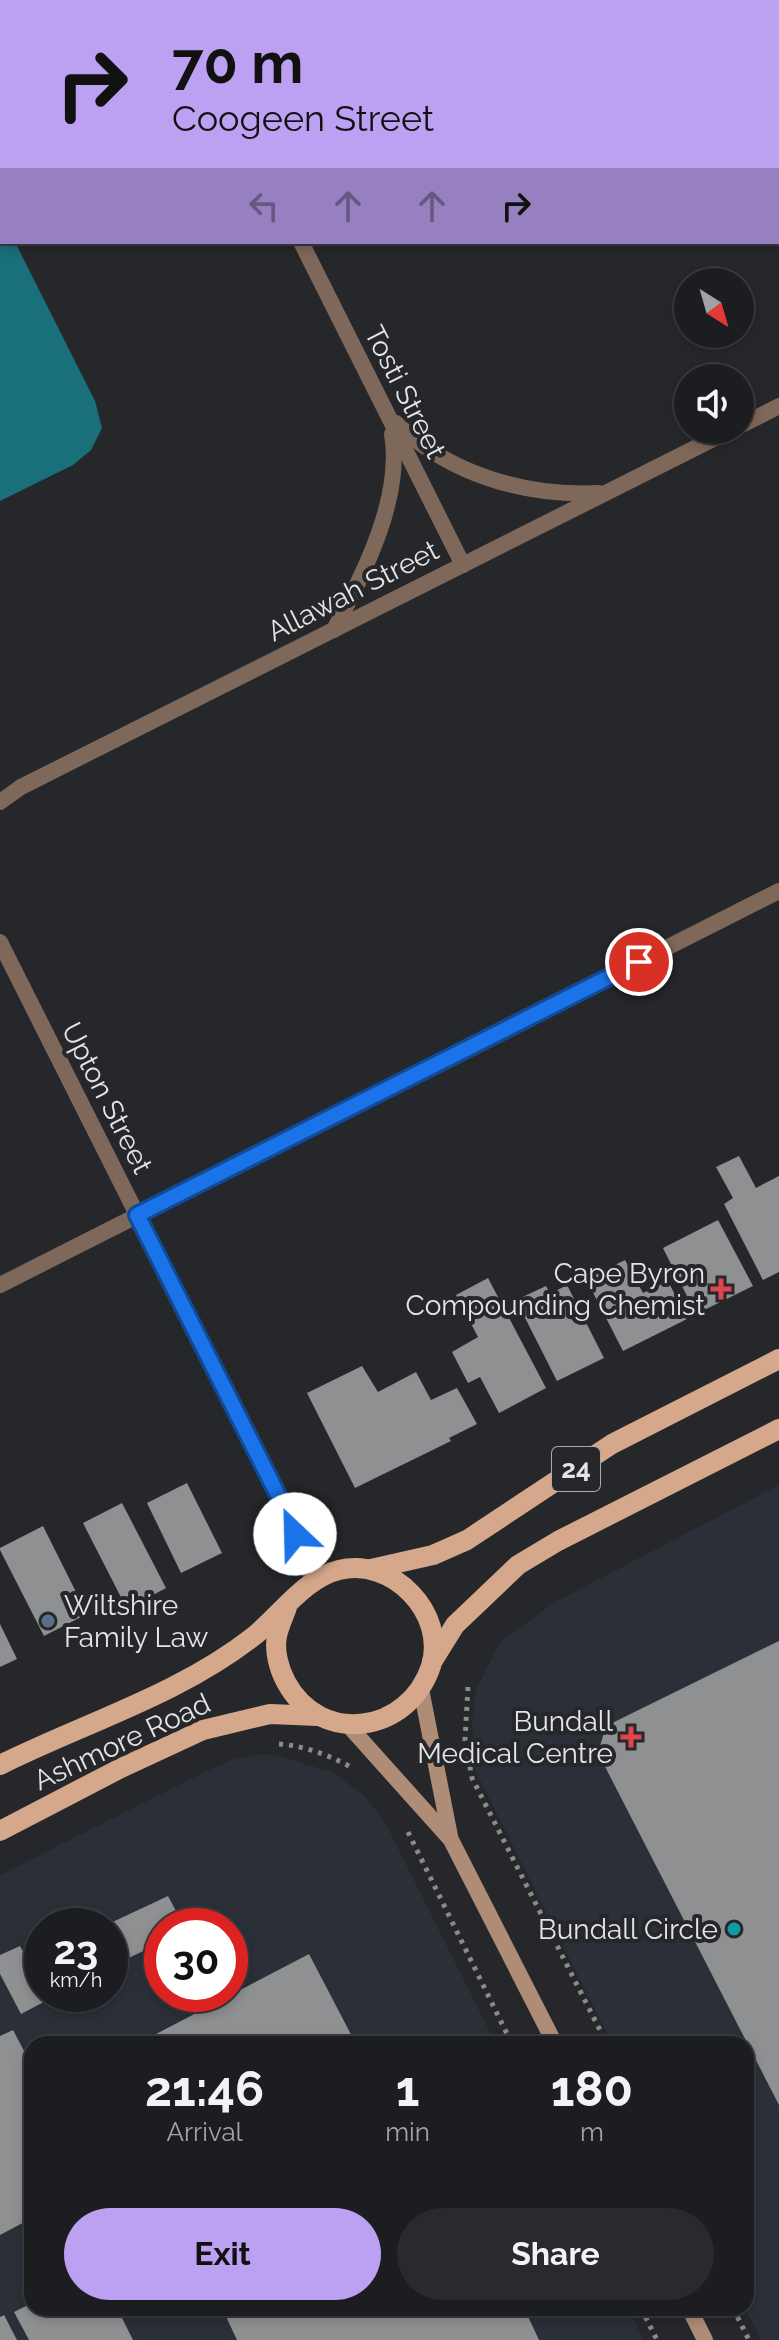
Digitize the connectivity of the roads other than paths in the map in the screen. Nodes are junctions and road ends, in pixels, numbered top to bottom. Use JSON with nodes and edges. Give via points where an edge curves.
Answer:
{"nodes":[{"id":1,"x":302,"y":244,"type":"edge"},
{"id":2,"x":779,"y":406,"type":"edge"},
{"id":3,"x":386,"y":413,"type":"junction"},
{"id":4,"x":754,"y":419,"type":"edge"},
{"id":5,"x":703,"y":444,"type":"edge"},
{"id":6,"x":607,"y":492,"type":"junction"},
{"id":7,"x":463,"y":565,"type":"junction"},
{"id":8,"x":334,"y":630,"type":"junction"},
{"id":9,"x":0,"y":802,"type":"edge"},
{"id":10,"x":779,"y":891,"type":"edge"},
{"id":11,"x":0,"y":942,"type":"edge"},
{"id":12,"x":137,"y":1215,"type":"junction"},
{"id":13,"x":0,"y":1285,"type":"edge"},
{"id":14,"x":779,"y":1359,"type":"edge"},
{"id":15,"x":779,"y":1429,"type":"edge"},
{"id":16,"x":371,"y":1569,"type":"junction"},
{"id":17,"x":313,"y":1580,"type":"junction"},
{"id":18,"x":287,"y":1607,"type":"junction"},
{"id":19,"x":432,"y":1662,"type":"junction"},
{"id":20,"x":421,"y":1689,"type":"junction"},
{"id":21,"x":318,"y":1716,"type":"junction"},
{"id":22,"x":348,"y":1725,"type":"junction"},
{"id":23,"x":0,"y":1765,"type":"edge"},
{"id":24,"x":0,"y":1831,"type":"edge"},
{"id":25,"x":451,"y":1840,"type":"junction"},
{"id":26,"x":551,"y":2036,"type":"edge"},
{"id":27,"x":693,"y":2316,"type":"edge"},
{"id":28,"x":705,"y":2340,"type":"edge"}],
"edges":[{"from":1,"to":3,"type":"street","name":"Tosti Street"},
{"from":2,"to":4,"type":"street"},
{"from":3,"to":6,"type":"street","via":[[441,458],[482,476],[538,490]]},
{"from":3,"to":7,"type":"street","name":"Tosti Street"},
{"from":3,"to":8,"type":"street","via":[[394,446],[386,504],[370,554]]},
{"from":5,"to":6,"type":"street","name":"Allawah Street"},
{"from":6,"to":7,"type":"street","name":"Allawah Street"},
{"from":7,"to":8,"type":"street","name":"Allawah Street"},
{"from":8,"to":9,"type":"street","name":"Allawah Street"},
{"from":10,"to":12,"type":"street"},
{"from":11,"to":12,"type":"street","name":"Upton Street"},
{"from":12,"to":13,"type":"street"},
{"from":12,"to":17,"type":"street","name":"Upton Street","via":[[286,1511]]},
{"from":14,"to":16,"type":"main road","number":"24","via":[[612,1444],[467,1540],[433,1555]]},
{"from":15,"to":19,"type":"main road","number":"24","via":[[518,1565],[455,1625]]},
{"from":16,"to":17,"type":"main road","number":"24","via":[[341,1569]]},
{"from":16,"to":19,"type":"main road","number":"24","via":[[400,1581],[421,1603],[432,1632]]},
{"from":17,"to":18,"type":"main road","number":"24"},
{"from":18,"to":21,"type":"main road","number":"24","via":[[277,1637],[279,1668],[294,1696]]},
{"from":18,"to":23,"type":"main road","name":"Ashmore Road","number":"24","via":[[199,1673]]},
{"from":19,"to":20,"type":"main road","number":"24"},
{"from":20,"to":22,"type":"main road","number":"24","via":[[401,1709],[376,1722]]},
{"from":20,"to":25,"type":"street"},
{"from":21,"to":22,"type":"main road","number":"24"},
{"from":21,"to":24,"type":"main road","name":"Ashmore Road","number":"24","via":[[270,1714],[203,1730]]},
{"from":22,"to":25,"type":"street"},
{"from":25,"to":26,"type":"street"},
{"from":27,"to":28,"type":"street"}]}
